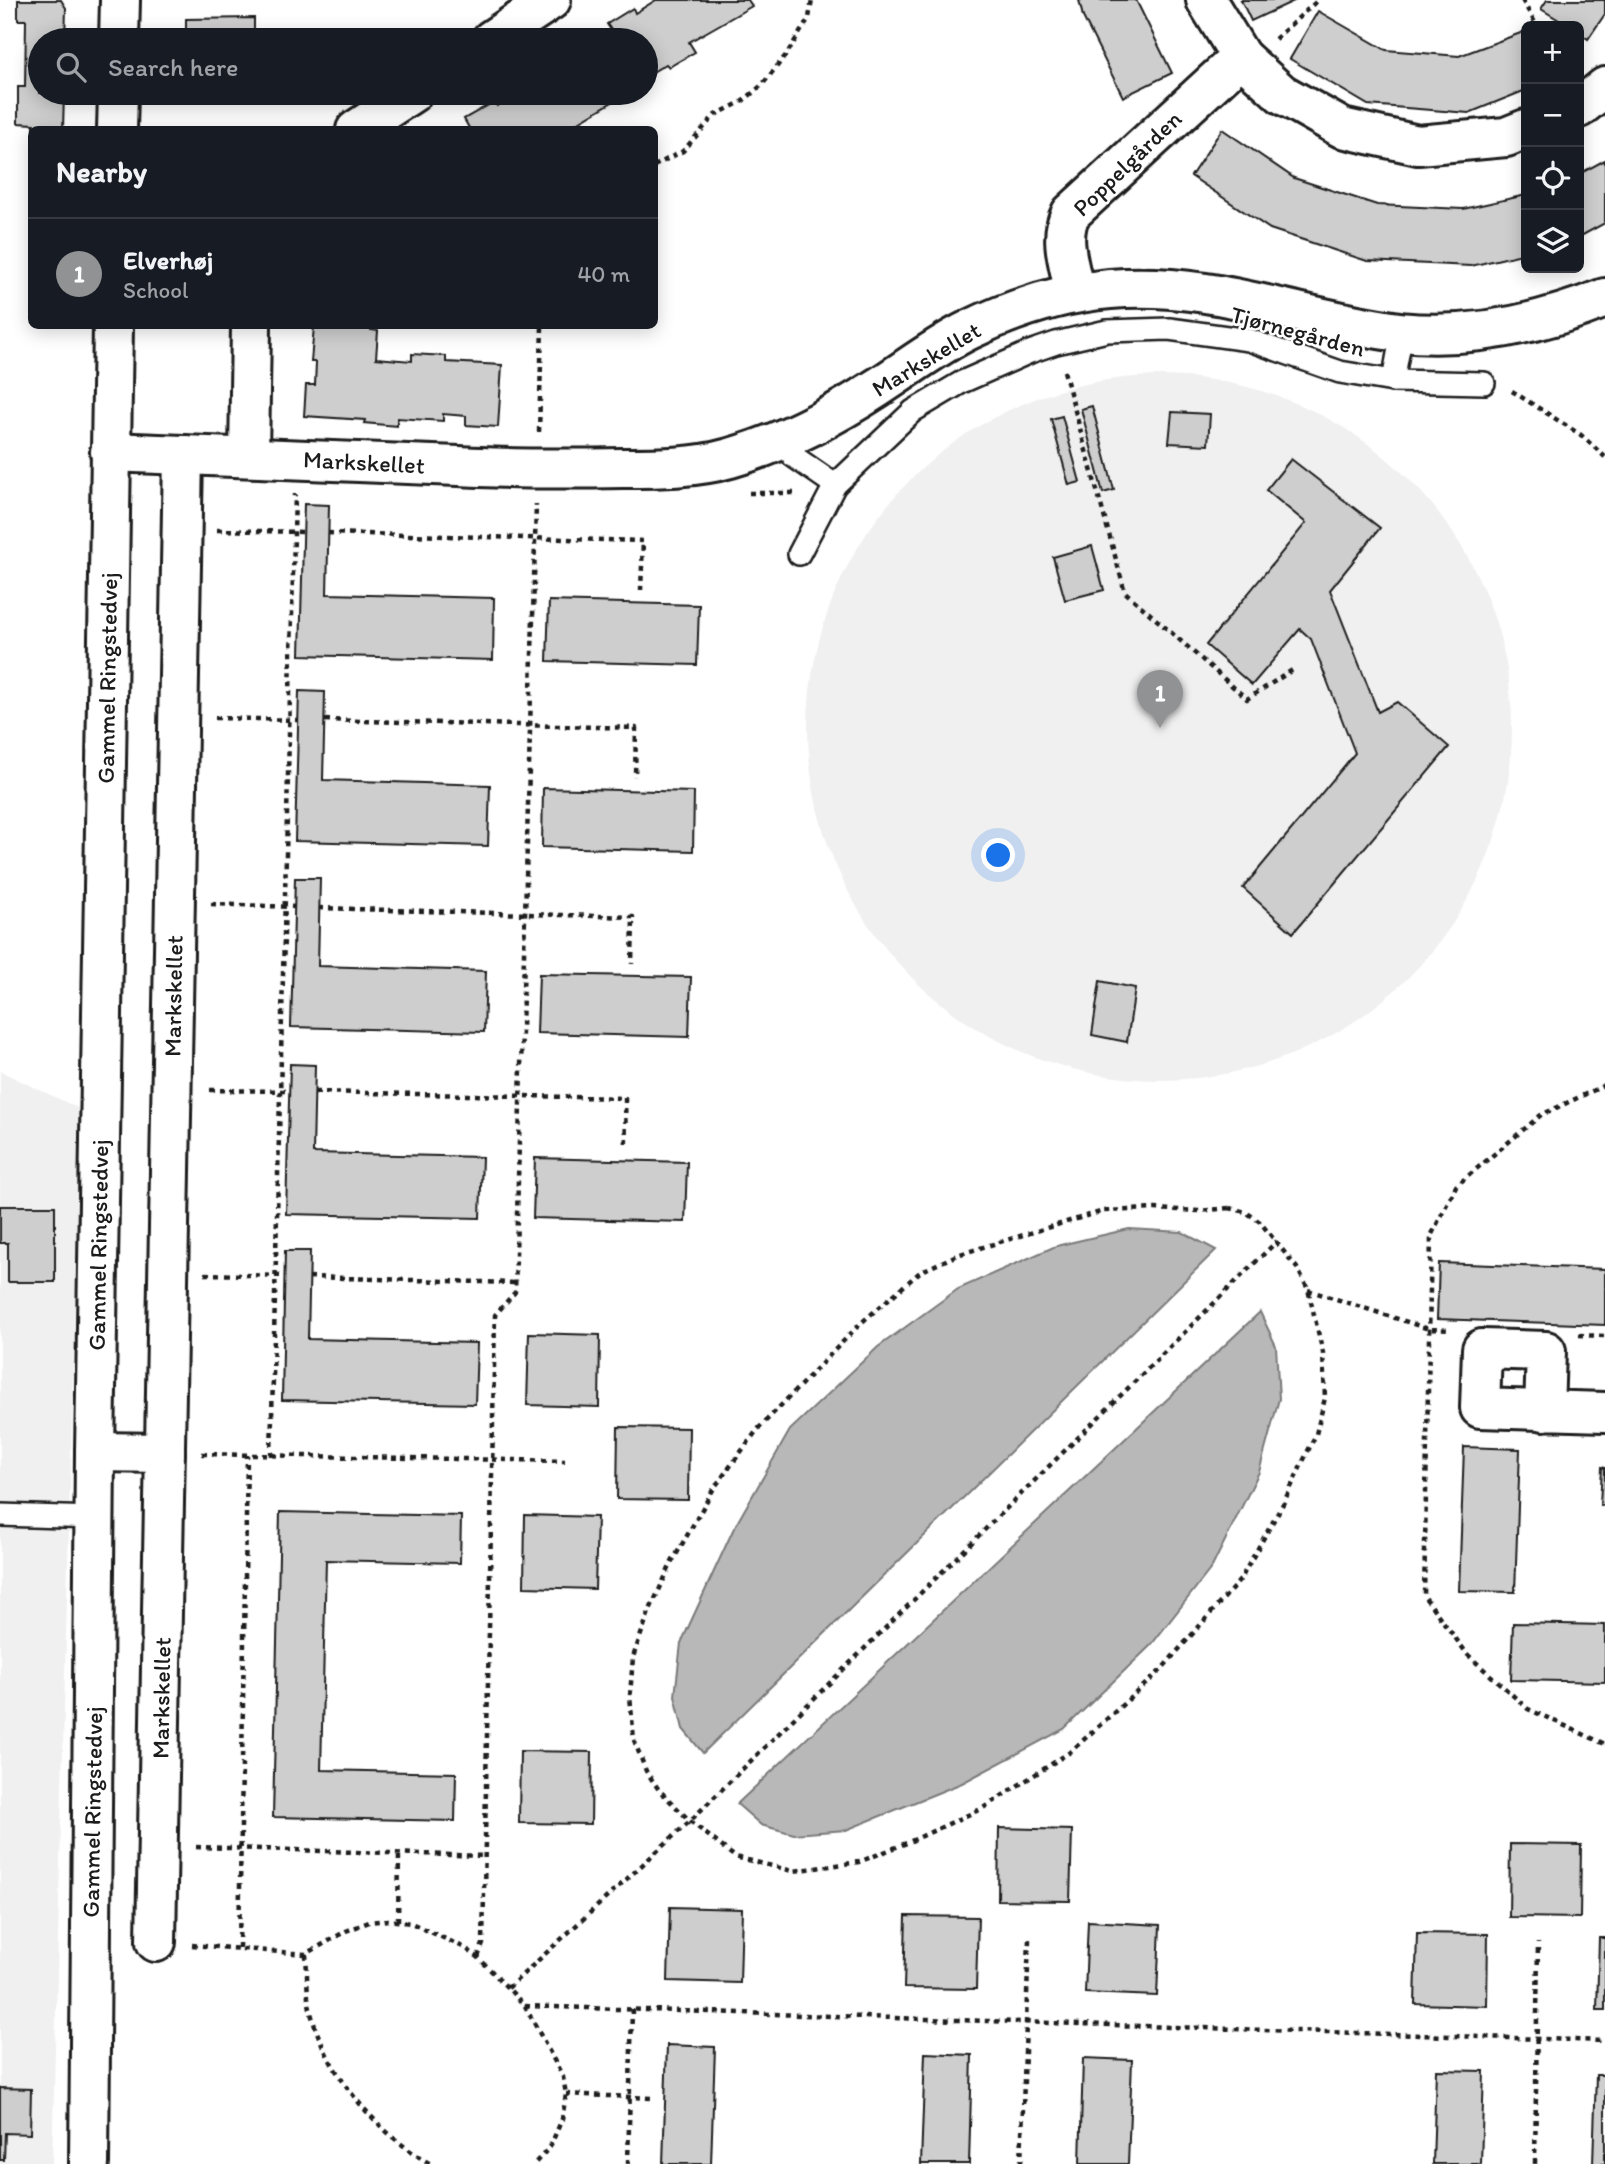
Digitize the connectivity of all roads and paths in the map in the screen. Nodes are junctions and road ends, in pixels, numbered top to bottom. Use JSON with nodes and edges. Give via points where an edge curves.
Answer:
{"nodes":[{"id":1,"x":120,"y":0,"type":"edge"},
{"id":2,"x":551,"y":0,"type":"edge"},
{"id":3,"x":812,"y":0,"type":"edge"},
{"id":4,"x":1206,"y":0,"type":"edge"},
{"id":5,"x":1318,"y":0,"type":"edge"},
{"id":6,"x":1521,"y":0,"type":"edge"},
{"id":7,"x":1534,"y":21,"type":"edge"},
{"id":8,"x":119,"y":28,"type":"edge"},
{"id":9,"x":509,"y":28,"type":"edge"},
{"id":10,"x":1244,"y":60,"type":"junction"},
{"id":11,"x":1605,"y":87,"type":"edge"},
{"id":12,"x":1584,"y":104,"type":"edge"},
{"id":13,"x":118,"y":105,"type":"edge"},
{"id":14,"x":394,"y":105,"type":"edge"},
{"id":15,"x":117,"y":126,"type":"edge"},
{"id":16,"x":362,"y":126,"type":"edge"},
{"id":17,"x":1521,"y":131,"type":"edge"},
{"id":18,"x":658,"y":164,"type":"edge"},
{"id":19,"x":1074,"y":293,"type":"junction"},
{"id":20,"x":1605,"y":298,"type":"edge"},
{"id":21,"x":113,"y":329,"type":"edge"},
{"id":22,"x":251,"y":329,"type":"edge"},
{"id":23,"x":542,"y":329,"type":"edge"},
{"id":24,"x":1402,"y":332,"type":"junction"},
{"id":25,"x":1056,"y":343,"type":"junction"},
{"id":26,"x":1393,"y":381,"type":"junction"},
{"id":27,"x":1484,"y":383,"type":"joint"},
{"id":28,"x":784,"y":440,"type":"junction"},
{"id":29,"x":110,"y":452,"type":"junction"},
{"id":30,"x":183,"y":455,"type":"junction"},
{"id":31,"x":249,"y":457,"type":"junction"},
{"id":32,"x":1605,"y":457,"type":"edge"},
{"id":33,"x":296,"y":459,"type":"junction"},
{"id":34,"x":537,"y":470,"type":"junction"},
{"id":35,"x":835,"y":485,"type":"junction"},
{"id":36,"x":181,"y":529,"type":"junction"},
{"id":37,"x":294,"y":532,"type":"junction"},
{"id":38,"x":303,"y":532,"type":"dead end"},
{"id":39,"x":328,"y":533,"type":"dead end"},
{"id":40,"x":535,"y":538,"type":"junction"},
{"id":41,"x":799,"y":554,"type":"dead end"},
{"id":42,"x":641,"y":590,"type":"dead end"},
{"id":43,"x":1294,"y":669,"type":"dead end"},
{"id":44,"x":178,"y":717,"type":"junction"},
{"id":45,"x":289,"y":720,"type":"junction"},
{"id":46,"x":298,"y":720,"type":"dead end"},
{"id":47,"x":325,"y":720,"type":"dead end"},
{"id":48,"x":530,"y":726,"type":"junction"},
{"id":49,"x":635,"y":777,"type":"dead end"},
{"id":50,"x":174,"y":903,"type":"junction"},
{"id":51,"x":284,"y":906,"type":"junction"},
{"id":52,"x":295,"y":907,"type":"dead end"},
{"id":53,"x":319,"y":908,"type":"dead end"},
{"id":54,"x":525,"y":914,"type":"junction"},
{"id":55,"x":632,"y":964,"type":"dead end"},
{"id":56,"x":171,"y":1089,"type":"junction"},
{"id":57,"x":280,"y":1091,"type":"junction"},
{"id":58,"x":289,"y":1091,"type":"dead end"},
{"id":59,"x":315,"y":1092,"type":"dead end"},
{"id":60,"x":521,"y":1096,"type":"junction"},
{"id":61,"x":626,"y":1148,"type":"dead end"},
{"id":62,"x":1277,"y":1241,"type":"junction"},
{"id":63,"x":168,"y":1274,"type":"junction"},
{"id":64,"x":275,"y":1276,"type":"junction"},
{"id":65,"x":285,"y":1276,"type":"dead end"},
{"id":66,"x":309,"y":1277,"type":"dead end"},
{"id":67,"x":516,"y":1283,"type":"junction"},
{"id":68,"x":1308,"y":1289,"type":"junction"},
{"id":69,"x":1429,"y":1329,"type":"dead end"},
{"id":70,"x":1544,"y":1410,"type":"dead end"},
{"id":71,"x":1605,"y":1412,"type":"edge"},
{"id":72,"x":95,"y":1452,"type":"junction"},
{"id":73,"x":165,"y":1454,"type":"junction"},
{"id":74,"x":247,"y":1455,"type":"junction"},
{"id":75,"x":271,"y":1456,"type":"junction"},
{"id":76,"x":492,"y":1460,"type":"junction"},
{"id":77,"x":565,"y":1461,"type":"dead end"},
{"id":78,"x":0,"y":1515,"type":"edge"},
{"id":79,"x":95,"y":1518,"type":"junction"},
{"id":80,"x":690,"y":1821,"type":"junction"},
{"id":81,"x":158,"y":1846,"type":"junction"},
{"id":82,"x":240,"y":1849,"type":"junction"},
{"id":83,"x":399,"y":1853,"type":"junction"},
{"id":84,"x":485,"y":1856,"type":"junction"},
{"id":85,"x":398,"y":1921,"type":"junction"},
{"id":86,"x":1029,"y":1939,"type":"dead end"},
{"id":87,"x":156,"y":1942,"type":"joint"},
{"id":88,"x":1538,"y":1943,"type":"dead end"},
{"id":89,"x":239,"y":1948,"type":"junction"},
{"id":90,"x":306,"y":1954,"type":"junction"},
{"id":91,"x":478,"y":1957,"type":"junction"},
{"id":92,"x":508,"y":1988,"type":"junction"},
{"id":93,"x":525,"y":2006,"type":"junction"},
{"id":94,"x":632,"y":2009,"type":"junction"},
{"id":95,"x":1026,"y":2022,"type":"junction"},
{"id":96,"x":1538,"y":2039,"type":"junction"},
{"id":97,"x":1605,"y":2041,"type":"edge"},
{"id":98,"x":566,"y":2094,"type":"junction"},
{"id":99,"x":629,"y":2098,"type":"junction"},
{"id":100,"x":651,"y":2098,"type":"dead end"},
{"id":101,"x":89,"y":2164,"type":"edge"},
{"id":102,"x":431,"y":2164,"type":"edge"},
{"id":103,"x":534,"y":2164,"type":"edge"},
{"id":104,"x":628,"y":2164,"type":"edge"},
{"id":105,"x":1021,"y":2164,"type":"edge"},
{"id":106,"x":1535,"y":2164,"type":"edge"}],
"edges":[{"from":1,"to":8,"type":"street"},
{"from":2,"to":9,"type":"street"},
{"from":3,"to":18,"type":"path","via":[[809,18],[762,85],[715,115],[683,151]]},
{"from":4,"to":10,"type":"street"},
{"from":5,"to":10,"type":"path"},
{"from":6,"to":7,"type":"path"},
{"from":10,"to":17,"type":"street","via":[[1282,94],[1342,128],[1419,145],[1506,137]]},
{"from":10,"to":19,"type":"street","name":"Poppelgården","via":[[1072,213],[1066,240]]},
{"from":11,"to":12,"type":"street"},
{"from":13,"to":15,"type":"street"},
{"from":14,"to":16,"type":"street"},
{"from":19,"to":24,"type":"street","name":"Markskellet","via":[[1144,287],[1213,292]]},
{"from":19,"to":28,"type":"street","name":"Markskellet","via":[[969,330]]},
{"from":20,"to":24,"type":"street","name":"Markskellet","via":[[1506,328]]},
{"from":21,"to":29,"type":"street","name":"Gammel Ringstedvej"},
{"from":22,"to":31,"type":"street"},
{"from":23,"to":34,"type":"path"},
{"from":24,"to":26,"type":"lane","name":"Tjørnegården"},
{"from":25,"to":26,"type":"lane","name":"Tjørnegården","via":[[1107,331],[1169,329],[1249,340],[1340,372]]},
{"from":25,"to":35,"type":"lane","name":"Tjørnegården","via":[[962,382],[914,411]]},
{"from":25,"to":43,"type":"path","via":[[1125,592],[1247,699]]},
{"from":26,"to":27,"type":"lane"},
{"from":27,"to":32,"type":"path","via":[[1514,391],[1581,435]]},
{"from":28,"to":34,"type":"street","name":"Markskellet","via":[[727,459],[676,468]]},
{"from":28,"to":35,"type":"lane","via":[[793,456]]},
{"from":29,"to":30,"type":"street","name":"Markskellet"},
{"from":29,"to":72,"type":"street","name":"Gammel Ringstedvej"},
{"from":30,"to":31,"type":"street","name":"Markskellet"},
{"from":30,"to":36,"type":"street","name":"Markskellet"},
{"from":31,"to":33,"type":"street","name":"Markskellet"},
{"from":33,"to":34,"type":"street","name":"Markskellet"},
{"from":33,"to":37,"type":"path"},
{"from":34,"to":40,"type":"path"},
{"from":35,"to":41,"type":"lane","name":"Tjørnegården"},
{"from":36,"to":37,"type":"path"},
{"from":36,"to":44,"type":"street","name":"Markskellet"},
{"from":37,"to":38,"type":"path"},
{"from":37,"to":45,"type":"path"},
{"from":39,"to":40,"type":"path"},
{"from":40,"to":42,"type":"path","via":[[643,541]]},
{"from":40,"to":48,"type":"path"},
{"from":44,"to":45,"type":"path"},
{"from":44,"to":50,"type":"street","name":"Markskellet"},
{"from":45,"to":46,"type":"path"},
{"from":45,"to":51,"type":"path"},
{"from":47,"to":48,"type":"path"},
{"from":48,"to":49,"type":"path","via":[[636,728]]},
{"from":48,"to":54,"type":"path"},
{"from":50,"to":51,"type":"path"},
{"from":50,"to":56,"type":"street","name":"Markskellet"},
{"from":51,"to":52,"type":"path"},
{"from":51,"to":57,"type":"path"},
{"from":53,"to":54,"type":"path"},
{"from":54,"to":55,"type":"path","via":[[633,917]]},
{"from":54,"to":60,"type":"path"},
{"from":56,"to":57,"type":"path"},
{"from":56,"to":63,"type":"street","name":"Markskellet"},
{"from":57,"to":58,"type":"path"},
{"from":57,"to":64,"type":"path"},
{"from":59,"to":60,"type":"path"},
{"from":60,"to":61,"type":"path","via":[[625,1098]]},
{"from":60,"to":67,"type":"path"},
{"from":62,"to":68,"type":"path"},
{"from":62,"to":80,"type":"path"},
{"from":62,"to":80,"type":"path","via":[[1246,1212],[1229,1208],[1103,1211],[957,1255],[920,1272],[861,1323],[758,1429],[714,1488],[672,1562],[633,1657],[634,1740],[659,1790]]},
{"from":63,"to":64,"type":"path"},
{"from":63,"to":73,"type":"street","name":"Markskellet"},
{"from":64,"to":65,"type":"path"},
{"from":64,"to":75,"type":"path"},
{"from":66,"to":67,"type":"path"},
{"from":67,"to":76,"type":"path","via":[[515,1292],[495,1315]]},
{"from":68,"to":69,"type":"path"},
{"from":68,"to":80,"type":"path","via":[[1324,1353],[1325,1398],[1316,1434],[1284,1502],[1240,1580],[1160,1671],[1070,1752],[983,1808],[859,1862],[793,1871],[735,1857]]},
{"from":70,"to":71,"type":"street"},
{"from":72,"to":73,"type":"street"},
{"from":72,"to":79,"type":"street","name":"Gammel Ringstedvej"},
{"from":73,"to":74,"type":"path"},
{"from":73,"to":81,"type":"street","name":"Markskellet"},
{"from":74,"to":75,"type":"path"},
{"from":74,"to":82,"type":"path"},
{"from":75,"to":76,"type":"path"},
{"from":76,"to":77,"type":"path"},
{"from":76,"to":84,"type":"path"},
{"from":78,"to":79,"type":"lane"},
{"from":79,"to":101,"type":"street","name":"Gammel Ringstedvej"},
{"from":80,"to":92,"type":"path"},
{"from":81,"to":82,"type":"path"},
{"from":81,"to":87,"type":"street","name":"Markskellet"},
{"from":82,"to":83,"type":"path"},
{"from":82,"to":89,"type":"path"},
{"from":83,"to":84,"type":"path"},
{"from":83,"to":85,"type":"path"},
{"from":84,"to":91,"type":"path","via":[[483,1944]]},
{"from":85,"to":90,"type":"path","via":[[369,1922]]},
{"from":85,"to":91,"type":"path","via":[[438,1934]]},
{"from":86,"to":95,"type":"path"},
{"from":87,"to":89,"type":"path"},
{"from":88,"to":96,"type":"path"},
{"from":89,"to":90,"type":"path"},
{"from":90,"to":102,"type":"path","via":[[314,2023],[331,2063],[389,2135]]},
{"from":91,"to":92,"type":"path"},
{"from":92,"to":93,"type":"path"},
{"from":93,"to":94,"type":"path"},
{"from":93,"to":98,"type":"path","via":[[563,2077]]},
{"from":94,"to":95,"type":"path"},
{"from":94,"to":99,"type":"path"},
{"from":95,"to":96,"type":"path"},
{"from":95,"to":105,"type":"path"},
{"from":96,"to":97,"type":"path"},
{"from":96,"to":106,"type":"path"},
{"from":98,"to":99,"type":"path"},
{"from":98,"to":103,"type":"path","via":[[550,2147]]},
{"from":99,"to":100,"type":"path"},
{"from":99,"to":104,"type":"path"}]}
